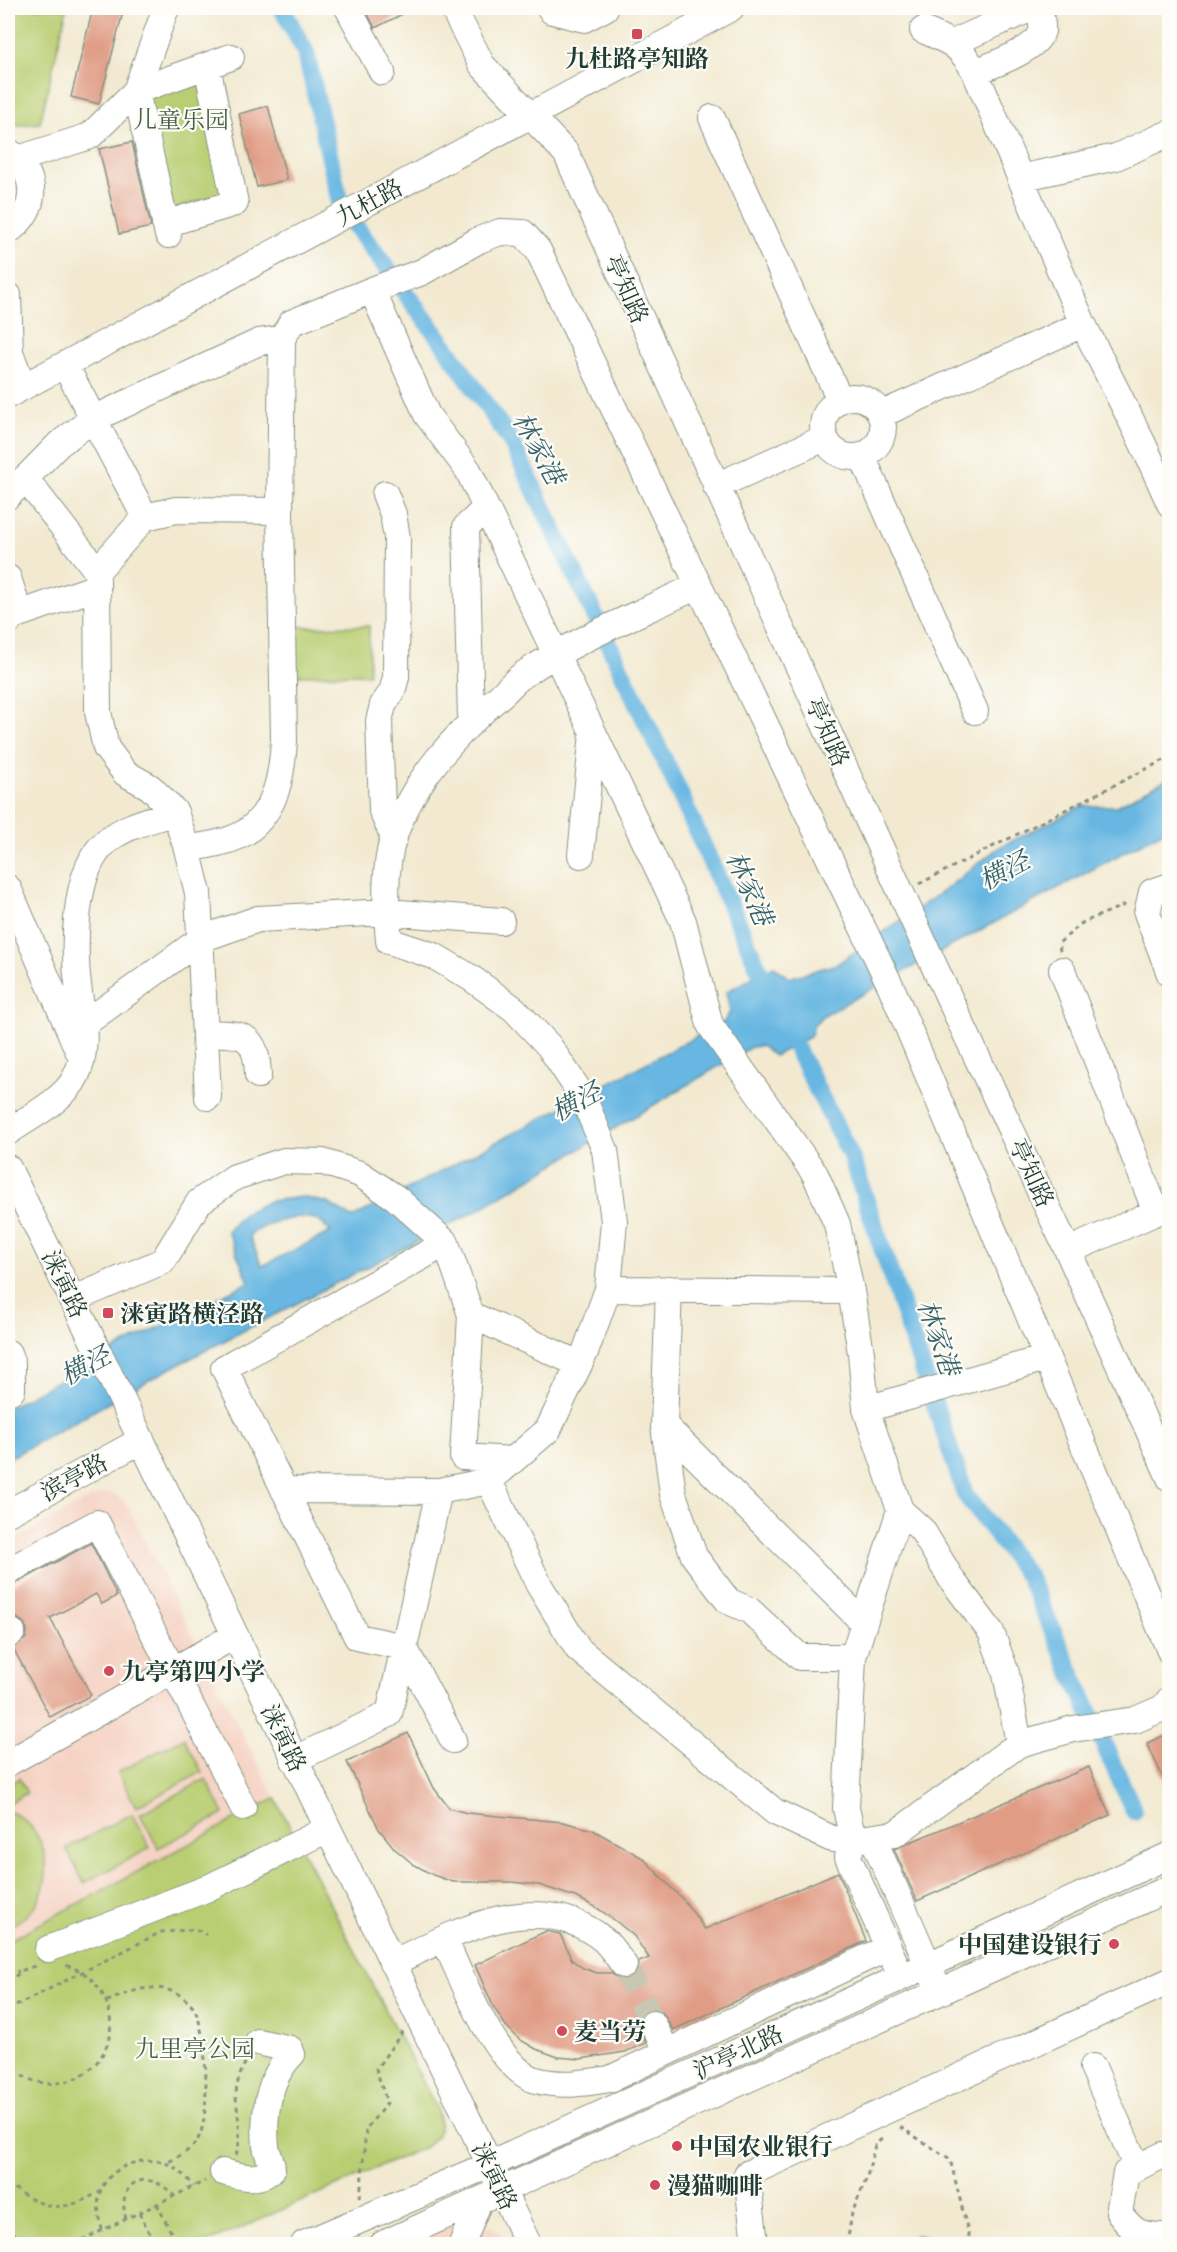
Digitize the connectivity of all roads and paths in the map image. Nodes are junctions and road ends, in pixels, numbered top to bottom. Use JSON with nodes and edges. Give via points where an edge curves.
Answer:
{"nodes":[{"id":1,"x":166,"y":8,"type":"edge"},
{"id":2,"x":348,"y":8,"type":"edge"},
{"id":3,"x":453,"y":8,"type":"edge"},
{"id":4,"x":550,"y":8,"type":"edge"},
{"id":5,"x":605,"y":8,"type":"edge"},
{"id":6,"x":731,"y":8,"type":"edge"},
{"id":7,"x":1029,"y":8,"type":"edge"},
{"id":8,"x":923,"y":30,"type":"dead end"},
{"id":9,"x":952,"y":43,"type":"junction"},
{"id":10,"x":231,"y":57,"type":"dead end"},
{"id":11,"x":207,"y":66,"type":"junction"},
{"id":12,"x":382,"y":72,"type":"dead end"},
{"id":13,"x":975,"y":72,"type":"junction"},
{"id":14,"x":136,"y":91,"type":"junction"},
{"id":15,"x":530,"y":116,"type":"junction"},
{"id":16,"x":712,"y":118,"type":"dead end"},
{"id":17,"x":1170,"y":133,"type":"edge"},
{"id":18,"x":13,"y":155,"type":"edge"},
{"id":19,"x":1020,"y":178,"type":"junction"},
{"id":20,"x":8,"y":231,"type":"edge"},
{"id":21,"x":372,"y":290,"type":"junction"},
{"id":22,"x":8,"y":295,"type":"edge"},
{"id":23,"x":1083,"y":324,"type":"junction"},
{"id":24,"x":282,"y":339,"type":"junction"},
{"id":25,"x":65,"y":365,"type":"junction"},
{"id":26,"x":15,"y":391,"type":"edge"},
{"id":27,"x":840,"y":400,"type":"junction"},
{"id":28,"x":880,"y":415,"type":"junction"},
{"id":29,"x":93,"y":419,"type":"junction"},
{"id":30,"x":825,"y":438,"type":"junction"},
{"id":31,"x":862,"y":456,"type":"junction"},
{"id":32,"x":1162,"y":464,"type":"edge"},
{"id":33,"x":716,"y":486,"type":"junction"},
{"id":34,"x":16,"y":487,"type":"edge"},
{"id":35,"x":385,"y":494,"type":"dead end"},
{"id":36,"x":1170,"y":504,"type":"edge"},
{"id":37,"x":486,"y":508,"type":"junction"},
{"id":38,"x":280,"y":511,"type":"junction"},
{"id":39,"x":145,"y":517,"type":"junction"},
{"id":40,"x":8,"y":578,"type":"edge"},
{"id":41,"x":98,"y":579,"type":"junction"},
{"id":42,"x":699,"y":585,"type":"junction"},
{"id":43,"x":9,"y":620,"type":"edge"},
{"id":44,"x":566,"y":650,"type":"junction"},
{"id":45,"x":975,"y":711,"type":"dead end"},
{"id":46,"x":471,"y":720,"type":"junction"},
{"id":47,"x":593,"y":732,"type":"junction"},
{"id":48,"x":1170,"y":757,"type":"edge"},
{"id":49,"x":175,"y":812,"type":"junction"},
{"id":50,"x":394,"y":838,"type":"junction"},
{"id":51,"x":187,"y":849,"type":"junction"},
{"id":52,"x":581,"y":855,"type":"dead end"},
{"id":53,"x":8,"y":888,"type":"edge"},
{"id":54,"x":1161,"y":889,"type":"edge"},
{"id":55,"x":901,"y":893,"type":"junction"},
{"id":56,"x":387,"y":912,"type":"junction"},
{"id":57,"x":501,"y":921,"type":"dead end"},
{"id":58,"x":201,"y":939,"type":"junction"},
{"id":59,"x":1062,"y":970,"type":"joint"},
{"id":60,"x":1170,"y":974,"type":"edge"},
{"id":61,"x":83,"y":1025,"type":"junction"},
{"id":62,"x":205,"y":1033,"type":"junction"},
{"id":63,"x":83,"y":1061,"type":"junction"},
{"id":64,"x":258,"y":1075,"type":"dead end"},
{"id":65,"x":208,"y":1097,"type":"dead end"},
{"id":66,"x":8,"y":1132,"type":"edge"},
{"id":67,"x":8,"y":1168,"type":"edge"},
{"id":68,"x":1163,"y":1209,"type":"edge"},
{"id":69,"x":446,"y":1243,"type":"junction"},
{"id":70,"x":1068,"y":1251,"type":"junction"},
{"id":71,"x":608,"y":1289,"type":"junction"},
{"id":72,"x":669,"y":1289,"type":"junction"},
{"id":73,"x":851,"y":1291,"type":"junction"},
{"id":74,"x":72,"y":1300,"type":"junction"},
{"id":75,"x":471,"y":1315,"type":"junction"},
{"id":76,"x":8,"y":1353,"type":"edge"},
{"id":77,"x":1046,"y":1358,"type":"junction"},
{"id":78,"x":579,"y":1364,"type":"junction"},
{"id":79,"x":10,"y":1391,"type":"edge"},
{"id":80,"x":866,"y":1409,"type":"junction"},
{"id":81,"x":664,"y":1425,"type":"junction"},
{"id":82,"x":140,"y":1441,"type":"junction"},
{"id":83,"x":513,"y":1461,"type":"junction"},
{"id":84,"x":1170,"y":1478,"type":"edge"},
{"id":85,"x":489,"y":1481,"type":"junction"},
{"id":86,"x":284,"y":1490,"type":"junction"},
{"id":87,"x":439,"y":1491,"type":"junction"},
{"id":88,"x":900,"y":1510,"type":"junction"},
{"id":89,"x":8,"y":1513,"type":"edge"},
{"id":90,"x":8,"y":1571,"type":"edge"},
{"id":91,"x":864,"y":1623,"type":"junction"},
{"id":92,"x":234,"y":1636,"type":"junction"},
{"id":93,"x":404,"y":1647,"type":"junction"},
{"id":94,"x":1170,"y":1651,"type":"edge"},
{"id":95,"x":853,"y":1657,"type":"junction"},
{"id":96,"x":173,"y":1671,"type":"junction"},
{"id":97,"x":1170,"y":1699,"type":"edge"},
{"id":98,"x":453,"y":1740,"type":"dead end"},
{"id":99,"x":1019,"y":1744,"type":"junction"},
{"id":100,"x":294,"y":1760,"type":"junction"},
{"id":101,"x":8,"y":1763,"type":"edge"},
{"id":102,"x":243,"y":1807,"type":"dead end"},
{"id":103,"x":328,"y":1829,"type":"junction"},
{"id":104,"x":860,"y":1839,"type":"junction"},
{"id":105,"x":1170,"y":1855,"type":"edge"},
{"id":106,"x":1170,"y":1888,"type":"edge"},
{"id":107,"x":206,"y":1935,"type":"dead end"},
{"id":108,"x":444,"y":1939,"type":"junction"},
{"id":109,"x":48,"y":1949,"type":"dead end"},
{"id":110,"x":883,"y":1950,"type":"dead end"},
{"id":111,"x":392,"y":1963,"type":"junction"},
{"id":112,"x":624,"y":1965,"type":"tunnel mouth"},
{"id":113,"x":928,"y":1965,"type":"junction"},
{"id":114,"x":23,"y":1970,"type":"dead end"},
{"id":115,"x":81,"y":1972,"type":"junction"},
{"id":116,"x":8,"y":1975,"type":"edge"},
{"id":117,"x":902,"y":1977,"type":"junction"},
{"id":118,"x":1170,"y":1981,"type":"edge"},
{"id":119,"x":940,"y":1992,"type":"junction"},
{"id":120,"x":107,"y":2001,"type":"junction"},
{"id":121,"x":914,"y":2004,"type":"junction"},
{"id":122,"x":199,"y":2005,"type":"dead end"},
{"id":123,"x":194,"y":2008,"type":"junction"},
{"id":124,"x":8,"y":2010,"type":"edge"},
{"id":125,"x":416,"y":2012,"type":"junction"},
{"id":126,"x":653,"y":2024,"type":"tunnel mouth"},
{"id":127,"x":258,"y":2042,"type":"joint"},
{"id":128,"x":667,"y":2052,"type":"junction"},
{"id":129,"x":8,"y":2064,"type":"edge"},
{"id":130,"x":1093,"y":2067,"type":"dead end"},
{"id":131,"x":14,"y":2071,"type":"junction"},
{"id":132,"x":8,"y":2072,"type":"edge"},
{"id":133,"x":898,"y":2126,"type":"dead end"},
{"id":134,"x":890,"y":2132,"type":"dead end"},
{"id":135,"x":1170,"y":2155,"type":"edge"},
{"id":136,"x":166,"y":2163,"type":"junction"},
{"id":137,"x":489,"y":2165,"type":"junction"},
{"id":138,"x":1137,"y":2168,"type":"junction"},
{"id":139,"x":223,"y":2172,"type":"junction"},
{"id":140,"x":8,"y":2182,"type":"edge"},
{"id":141,"x":194,"y":2186,"type":"junction"},
{"id":142,"x":100,"y":2192,"type":"junction"},
{"id":143,"x":174,"y":2196,"type":"junction"},
{"id":144,"x":490,"y":2196,"type":"junction"},
{"id":145,"x":157,"y":2204,"type":"junction"},
{"id":146,"x":139,"y":2213,"type":"junction"},
{"id":147,"x":126,"y":2219,"type":"junction"},
{"id":148,"x":358,"y":2221,"type":"junction"},
{"id":149,"x":8,"y":2224,"type":"edge"},
{"id":150,"x":102,"y":2231,"type":"junction"},
{"id":151,"x":1170,"y":2237,"type":"edge"},
{"id":152,"x":1138,"y":2239,"type":"edge"},
{"id":153,"x":21,"y":2244,"type":"edge"},
{"id":154,"x":74,"y":2244,"type":"edge"},
{"id":155,"x":155,"y":2244,"type":"edge"},
{"id":156,"x":177,"y":2244,"type":"edge"},
{"id":157,"x":304,"y":2244,"type":"edge"},
{"id":158,"x":383,"y":2244,"type":"edge"},
{"id":159,"x":462,"y":2244,"type":"edge"},
{"id":160,"x":528,"y":2244,"type":"edge"},
{"id":161,"x":754,"y":2244,"type":"edge"},
{"id":162,"x":847,"y":2244,"type":"edge"},
{"id":163,"x":971,"y":2244,"type":"edge"}],
"edges":[{"from":1,"to":14,"type":"street"},
{"from":2,"to":12,"type":"street"},
{"from":3,"to":15,"type":"street","name":"亭知路","via":[[482,65]]},
{"from":4,"to":5,"type":"street","via":[[584,19]]},
{"from":6,"to":15,"type":"street","name":"九杜路"},
{"from":7,"to":9,"type":"street"},
{"from":7,"to":13,"type":"street","via":[[1042,31],[1036,41]]},
{"from":8,"to":9,"type":"street"},
{"from":9,"to":13,"type":"street"},
{"from":10,"to":11,"type":"street"},
{"from":11,"to":14,"type":"street"},
{"from":11,"to":14,"type":"street","via":[[235,203],[167,230]]},
{"from":13,"to":19,"type":"street"},
{"from":14,"to":18,"type":"street","via":[[90,136]]},
{"from":15,"to":25,"type":"street","name":"九杜路"},
{"from":15,"to":33,"type":"street","name":"亭知路","via":[[566,153]]},
{"from":16,"to":27,"type":"street"},
{"from":17,"to":19,"type":"street","via":[[1116,157]]},
{"from":18,"to":20,"type":"street","via":[[29,177],[31,199],[26,213]]},
{"from":19,"to":23,"type":"street"},
{"from":21,"to":24,"type":"street","via":[[291,323]]},
{"from":21,"to":37,"type":"street","via":[[427,415],[468,470]]},
{"from":21,"to":42,"type":"street","via":[[422,272],[500,232],[523,233],[538,250]]},
{"from":22,"to":26,"type":"street"},
{"from":23,"to":28,"type":"street"},
{"from":23,"to":32,"type":"street"},
{"from":24,"to":29,"type":"street","via":[[259,342]]},
{"from":24,"to":38,"type":"street"},
{"from":25,"to":26,"type":"street","name":"九杜路"},
{"from":25,"to":29,"type":"street"},
{"from":27,"to":28,"type":"street","via":[[849,397],[868,401]]},
{"from":27,"to":30,"type":"street","via":[[826,412],[822,429]]},
{"from":28,"to":31,"type":"street","via":[[882,435],[871,451]]},
{"from":29,"to":34,"type":"street","via":[[59,444]]},
{"from":29,"to":39,"type":"street"},
{"from":30,"to":31,"type":"street","via":[[829,446],[844,456]]},
{"from":30,"to":33,"type":"street"},
{"from":31,"to":45,"type":"street"},
{"from":32,"to":36,"type":"street"},
{"from":33,"to":55,"type":"street","name":"亭知路"},
{"from":34,"to":41,"type":"street"},
{"from":35,"to":50,"type":"street","via":[[397,537],[396,677],[379,721],[382,811]]},
{"from":37,"to":44,"type":"street"},
{"from":37,"to":46,"type":"street","via":[[466,527]]},
{"from":38,"to":39,"type":"street","via":[[176,510]]},
{"from":38,"to":51,"type":"street","via":[[283,769],[275,796],[262,817],[245,832],[222,842]]},
{"from":39,"to":41,"type":"street"},
{"from":40,"to":43,"type":"street","via":[[15,600]]},
{"from":41,"to":43,"type":"street"},
{"from":41,"to":49,"type":"street","via":[[98,712],[106,748],[125,773],[150,787]]},
{"from":42,"to":44,"type":"street"},
{"from":42,"to":77,"type":"street","via":[[891,989]]},
{"from":44,"to":46,"type":"street","via":[[526,673]]},
{"from":44,"to":47,"type":"street"},
{"from":46,"to":50,"type":"street","via":[[410,797]]},
{"from":47,"to":52,"type":"street"},
{"from":47,"to":73,"type":"street","via":[[683,921],[710,1025],[815,1174],[837,1224]]},
{"from":48,"to":55,"type":"path"},
{"from":49,"to":51,"type":"street"},
{"from":49,"to":61,"type":"street","via":[[130,827],[106,841],[89,862],[76,933],[76,976]]},
{"from":50,"to":56,"type":"street","via":[[386,882]]},
{"from":51,"to":58,"type":"street","via":[[198,893]]},
{"from":53,"to":63,"type":"street"},
{"from":54,"to":59,"type":"path","via":[[1082,923],[1059,943]]},
{"from":54,"to":60,"type":"street","via":[[1147,913]]},
{"from":55,"to":70,"type":"street","name":"亭知路"},
{"from":56,"to":57,"type":"street"},
{"from":56,"to":58,"type":"street","via":[[258,919]]},
{"from":56,"to":71,"type":"street","via":[[389,940],[434,956],[514,1009],[549,1046],[583,1097],[605,1150],[614,1221]]},
{"from":58,"to":61,"type":"street"},
{"from":58,"to":62,"type":"street"},
{"from":59,"to":68,"type":"street"},
{"from":61,"to":63,"type":"street"},
{"from":62,"to":64,"type":"street","via":[[244,1036],[254,1046]]},
{"from":62,"to":65,"type":"street"},
{"from":63,"to":66,"type":"street","via":[[74,1081],[61,1096]]},
{"from":67,"to":74,"type":"street","name":"涞寅路"},
{"from":68,"to":70,"type":"street"},
{"from":69,"to":74,"type":"street","via":[[396,1198],[360,1174],[323,1162],[284,1161],[235,1177],[199,1202],[163,1261]]},
{"from":69,"to":75,"type":"street"},
{"from":69,"to":86,"type":"street","via":[[224,1368]]},
{"from":70,"to":84,"type":"street","name":"亭知路"},
{"from":71,"to":72,"type":"street"},
{"from":71,"to":78,"type":"street"},
{"from":72,"to":73,"type":"street"},
{"from":72,"to":81,"type":"street"},
{"from":73,"to":80,"type":"street"},
{"from":74,"to":82,"type":"street","name":"涞寅路"},
{"from":75,"to":78,"type":"street"},
{"from":75,"to":83,"type":"street","via":[[463,1457]]},
{"from":76,"to":79,"type":"street","via":[[12,1364]]},
{"from":77,"to":80,"type":"street"},
{"from":77,"to":94,"type":"street"},
{"from":78,"to":83,"type":"street","via":[[548,1430]]},
{"from":80,"to":88,"type":"street"},
{"from":81,"to":91,"type":"street"},
{"from":81,"to":95,"type":"street","via":[[673,1494],[694,1556],[728,1601],[750,1610],[800,1657]]},
{"from":82,"to":89,"type":"street","name":"滨亭路"},
{"from":82,"to":92,"type":"street","name":"涞寅路"},
{"from":83,"to":85,"type":"street"},
{"from":85,"to":87,"type":"street"},
{"from":85,"to":104,"type":"street","via":[[539,1585],[578,1649],[775,1812],[832,1839]]},
{"from":86,"to":87,"type":"street"},
{"from":86,"to":93,"type":"street","via":[[357,1637]]},
{"from":87,"to":93,"type":"street"},
{"from":88,"to":91,"type":"street"},
{"from":88,"to":99,"type":"street","via":[[922,1530],[952,1580],[991,1632],[1006,1673]]},
{"from":90,"to":96,"type":"street","via":[[97,1522]]},
{"from":91,"to":95,"type":"street"},
{"from":92,"to":96,"type":"street"},
{"from":92,"to":100,"type":"street","name":"涞寅路"},
{"from":93,"to":98,"type":"street"},
{"from":93,"to":100,"type":"street","via":[[389,1714]]},
{"from":95,"to":104,"type":"street","via":[[846,1808]]},
{"from":96,"to":101,"type":"street"},
{"from":96,"to":102,"type":"street"},
{"from":97,"to":99,"type":"street","via":[[1163,1708],[1135,1720]]},
{"from":99,"to":104,"type":"street","via":[[895,1834]]},
{"from":100,"to":103,"type":"street","name":"涞寅路"},
{"from":103,"to":109,"type":"street","via":[[206,1889]]},
{"from":103,"to":111,"type":"street","name":"涞寅路"},
{"from":104,"to":113,"type":"street","via":[[876,1845]]},
{"from":104,"to":117,"type":"street","via":[[848,1857]]},
{"from":105,"to":113,"type":"street","name":"沪亭北路"},
{"from":106,"to":119,"type":"street","name":"沪亭北路"},
{"from":107,"to":115,"type":"path","via":[[191,1929],[161,1932]]},
{"from":108,"to":111,"type":"street"},
{"from":108,"to":112,"type":"street","via":[[471,1926],[505,1917],[544,1914],[578,1924],[604,1941]]},
{"from":108,"to":128,"type":"street","via":[[484,2024],[506,2058],[534,2080],[570,2085],[610,2079]]},
{"from":110,"to":128,"type":"street"},
{"from":111,"to":125,"type":"street","name":"涞寅路"},
{"from":113,"to":117,"type":"street","name":"沪亭北路"},
{"from":113,"to":119,"type":"street"},
{"from":114,"to":116,"type":"path"},
{"from":115,"to":120,"type":"path","via":[[96,1984]]},
{"from":115,"to":124,"type":"path"},
{"from":117,"to":121,"type":"street"},
{"from":117,"to":137,"type":"street","name":"沪亭北路"},
{"from":118,"to":161,"type":"street","via":[[747,2174]]},
{"from":119,"to":121,"type":"street","name":"沪亭北路"},
{"from":120,"to":123,"type":"path","via":[[155,1988],[184,1997]]},
{"from":120,"to":131,"type":"path","via":[[111,2020],[109,2040],[87,2072],[69,2081],[50,2084],[30,2081]]},
{"from":121,"to":144,"type":"street","name":"沪亭北路"},
{"from":122,"to":123,"type":"path"},
{"from":123,"to":136,"type":"path","via":[[202,2025],[205,2124],[188,2151]]},
{"from":125,"to":137,"type":"street","name":"涞寅路"},
{"from":125,"to":148,"type":"path","via":[[376,2069],[387,2103],[366,2128]]},
{"from":126,"to":128,"type":"street"},
{"from":127,"to":139,"type":"path","via":[[238,2079],[238,2152]]},
{"from":127,"to":139,"type":"street","via":[[290,2049],[292,2054],[282,2064],[268,2099],[265,2127],[272,2169],[268,2174],[246,2178]]},
{"from":129,"to":131,"type":"path"},
{"from":130,"to":138,"type":"street"},
{"from":131,"to":132,"type":"path"},
{"from":133,"to":163,"type":"path","via":[[950,2159]]},
{"from":134,"to":162,"type":"path","via":[[874,2145],[867,2177],[852,2213]]},
{"from":135,"to":138,"type":"street"},
{"from":136,"to":141,"type":"path","via":[[182,2172]]},
{"from":136,"to":142,"type":"path","via":[[129,2163],[113,2173]]},
{"from":137,"to":144,"type":"street","name":"涞寅路"},
{"from":137,"to":148,"type":"street","name":"沪亭北路"},
{"from":138,"to":152,"type":"street","via":[[1126,2173],[1119,2213]]},
{"from":139,"to":141,"type":"path"},
{"from":140,"to":142,"type":"path","via":[[38,2202],[61,2207]]},
{"from":141,"to":143,"type":"path"},
{"from":142,"to":150,"type":"path"},
{"from":143,"to":145,"type":"path"},
{"from":143,"to":147,"type":"path","via":[[158,2181],[137,2181],[128,2187],[124,2197]]},
{"from":144,"to":158,"type":"street","name":"沪亭北路"},
{"from":144,"to":159,"type":"street"},
{"from":144,"to":160,"type":"street","name":"涞寅路"},
{"from":145,"to":146,"type":"path"},
{"from":145,"to":156,"type":"path"},
{"from":146,"to":147,"type":"path"},
{"from":146,"to":155,"type":"path"},
{"from":147,"to":150,"type":"path"},
{"from":148,"to":157,"type":"street","name":"沪亭北路"},
{"from":149,"to":153,"type":"path"},
{"from":150,"to":154,"type":"path"},
{"from":151,"to":152,"type":"street"}]}
